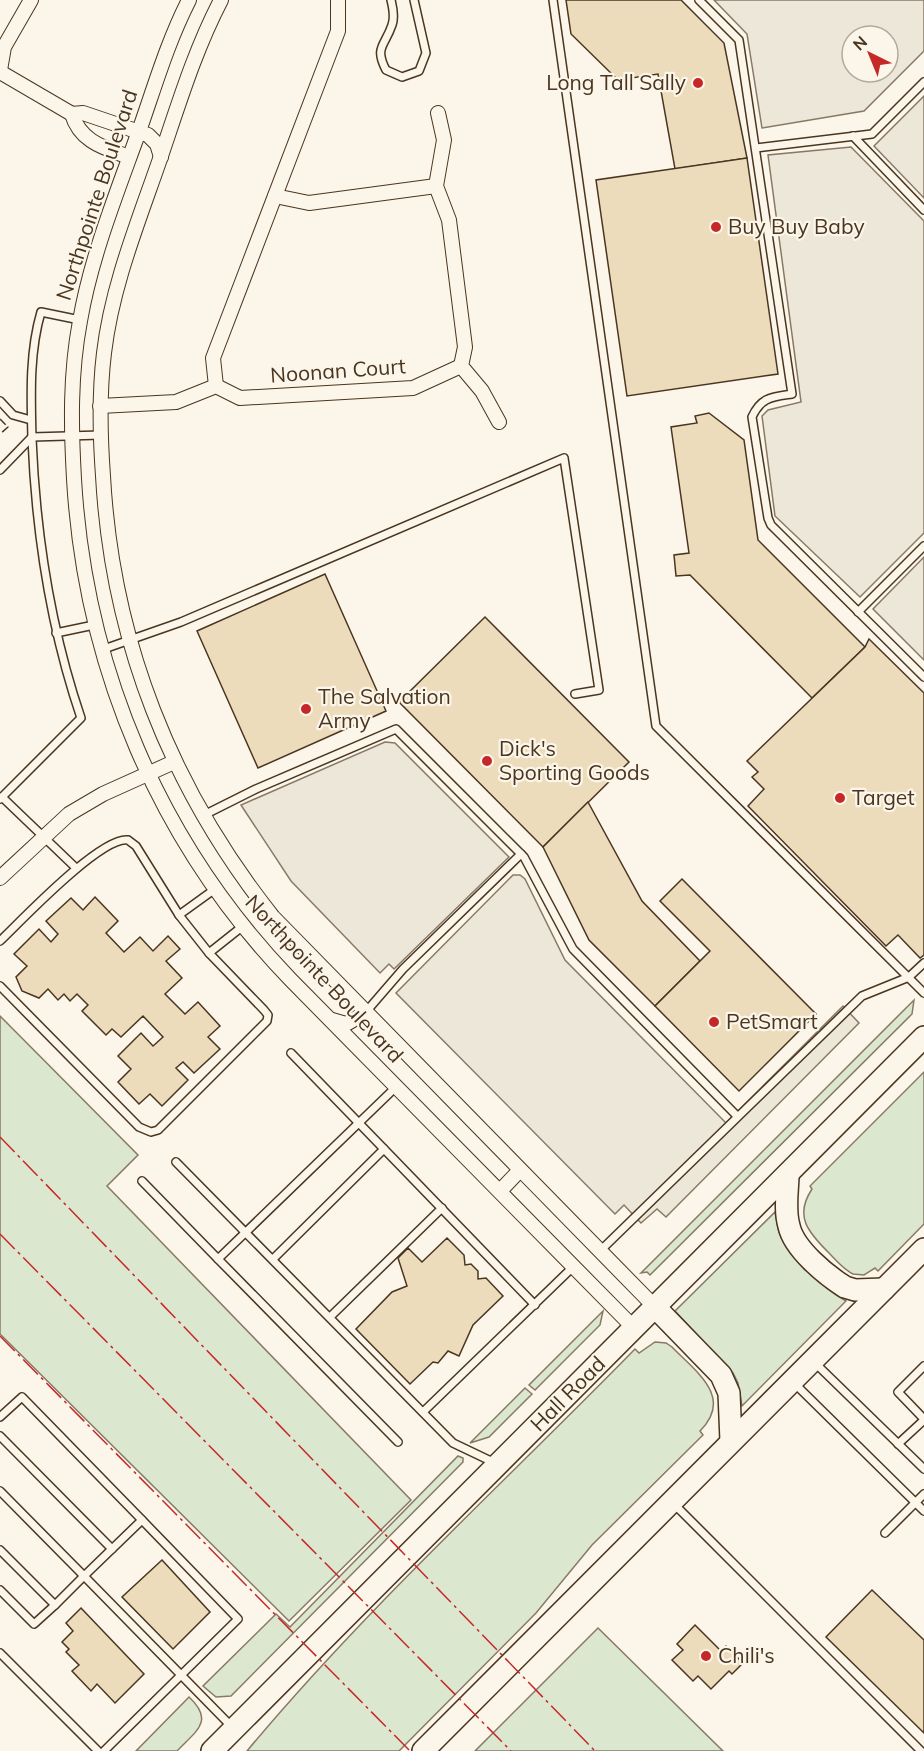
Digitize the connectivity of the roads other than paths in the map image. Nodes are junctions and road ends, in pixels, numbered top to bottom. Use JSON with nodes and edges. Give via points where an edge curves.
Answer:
{"nodes":[{"id":1,"x":31,"y":0,"type":"edge"},
{"id":2,"x":189,"y":0,"type":"edge"},
{"id":3,"x":221,"y":0,"type":"edge"},
{"id":4,"x":338,"y":0,"type":"edge"},
{"id":5,"x":391,"y":0,"type":"edge"},
{"id":6,"x":414,"y":0,"type":"edge"},
{"id":7,"x":553,"y":0,"type":"edge"},
{"id":8,"x":699,"y":0,"type":"edge"},
{"id":9,"x":0,"y":71,"type":"edge"},
{"id":10,"x":924,"y":82,"type":"edge"},
{"id":11,"x":438,"y":113,"type":"dead end"},
{"id":12,"x":72,"y":114,"type":"junction"},
{"id":13,"x":138,"y":132,"type":"junction"},
{"id":14,"x":853,"y":136,"type":"junction"},
{"id":15,"x":756,"y":148,"type":"junction"},
{"id":16,"x":129,"y":157,"type":"junction"},
{"id":17,"x":161,"y":157,"type":"junction"},
{"id":18,"x":436,"y":186,"type":"junction"},
{"id":19,"x":275,"y":196,"type":"junction"},
{"id":20,"x":924,"y":210,"type":"edge"},
{"id":21,"x":80,"y":320,"type":"junction"},
{"id":22,"x":461,"y":366,"type":"junction"},
{"id":23,"x":216,"y":386,"type":"junction"},
{"id":24,"x":0,"y":401,"type":"edge"},
{"id":25,"x":100,"y":406,"type":"junction"},
{"id":26,"x":31,"y":420,"type":"junction"},
{"id":27,"x":500,"y":422,"type":"dead end"},
{"id":28,"x":101,"y":435,"type":"junction"},
{"id":29,"x":72,"y":436,"type":"junction"},
{"id":30,"x":32,"y":437,"type":"junction"},
{"id":31,"x":0,"y":470,"type":"edge"},
{"id":32,"x":924,"y":546,"type":"edge"},
{"id":33,"x":858,"y":612,"type":"junction"},
{"id":34,"x":94,"y":624,"type":"junction"},
{"id":35,"x":56,"y":633,"type":"junction"},
{"id":36,"x":129,"y":642,"type":"junction"},
{"id":37,"x":101,"y":650,"type":"junction"},
{"id":38,"x":924,"y":677,"type":"edge"},
{"id":39,"x":575,"y":694,"type":"dead end"},
{"id":40,"x":174,"y":762,"type":"junction"},
{"id":41,"x":148,"y":773,"type":"junction"},
{"id":42,"x":1,"y":798,"type":"edge"},
{"id":43,"x":202,"y":816,"type":"junction"},
{"id":44,"x":42,"y":836,"type":"junction"},
{"id":45,"x":521,"y":854,"type":"junction"},
{"id":46,"x":76,"y":868,"type":"junction"},
{"id":47,"x":0,"y":878,"type":"edge"},
{"id":48,"x":215,"y":890,"type":"junction"},
{"id":49,"x":179,"y":915,"type":"junction"},
{"id":50,"x":243,"y":926,"type":"junction"},
{"id":51,"x":0,"y":941,"type":"edge"},
{"id":52,"x":209,"y":953,"type":"junction"},
{"id":53,"x":924,"y":963,"type":"edge"},
{"id":54,"x":909,"y":977,"type":"junction"},
{"id":55,"x":0,"y":986,"type":"edge"},
{"id":56,"x":924,"y":993,"type":"edge"},
{"id":57,"x":365,"y":1013,"type":"junction"},
{"id":58,"x":332,"y":1020,"type":"junction"},
{"id":59,"x":924,"y":1037,"type":"edge"},
{"id":60,"x":291,"y":1053,"type":"dead end"},
{"id":61,"x":397,"y":1086,"type":"junction"},
{"id":62,"x":737,"y":1116,"type":"junction"},
{"id":63,"x":358,"y":1124,"type":"junction"},
{"id":64,"x":384,"y":1149,"type":"junction"},
{"id":65,"x":176,"y":1161,"type":"dead end"},
{"id":66,"x":520,"y":1170,"type":"junction"},
{"id":67,"x":788,"y":1174,"type":"junction"},
{"id":68,"x":142,"y":1180,"type":"dead end"},
{"id":69,"x":500,"y":1191,"type":"junction"},
{"id":70,"x":442,"y":1208,"type":"junction"},
{"id":71,"x":245,"y":1232,"type":"junction"},
{"id":72,"x":924,"y":1249,"type":"edge"},
{"id":73,"x":599,"y":1252,"type":"junction"},
{"id":74,"x":218,"y":1258,"type":"junction"},
{"id":75,"x":273,"y":1259,"type":"junction"},
{"id":76,"x":574,"y":1266,"type":"junction"},
{"id":77,"x":884,"y":1289,"type":"junction"},
{"id":78,"x":535,"y":1305,"type":"junction"},
{"id":79,"x":655,"y":1307,"type":"junction"},
{"id":80,"x":330,"y":1317,"type":"junction"},
{"id":81,"x":634,"y":1328,"type":"junction"},
{"id":82,"x":813,"y":1360,"type":"junction"},
{"id":83,"x":924,"y":1366,"type":"edge"},
{"id":84,"x":792,"y":1381,"type":"junction"},
{"id":85,"x":423,"y":1412,"type":"junction"},
{"id":86,"x":0,"y":1417,"type":"edge"},
{"id":87,"x":924,"y":1419,"type":"edge"},
{"id":88,"x":0,"y":1436,"type":"edge"},
{"id":89,"x":731,"y":1441,"type":"junction"},
{"id":90,"x":399,"y":1442,"type":"dead end"},
{"id":91,"x":898,"y":1444,"type":"junction"},
{"id":92,"x":498,"y":1464,"type":"junction"},
{"id":93,"x":924,"y":1469,"type":"edge"},
{"id":94,"x":0,"y":1491,"type":"edge"},
{"id":95,"x":924,"y":1494,"type":"edge"},
{"id":96,"x":671,"y":1501,"type":"junction"},
{"id":97,"x":916,"y":1502,"type":"junction"},
{"id":98,"x":924,"y":1510,"type":"edge"},
{"id":99,"x":142,"y":1520,"type":"junction"},
{"id":100,"x":885,"y":1533,"type":"dead end"},
{"id":101,"x":112,"y":1549,"type":"junction"},
{"id":102,"x":0,"y":1550,"type":"edge"},
{"id":103,"x":84,"y":1576,"type":"junction"},
{"id":104,"x":0,"y":1590,"type":"edge"},
{"id":105,"x":55,"y":1605,"type":"junction"},
{"id":106,"x":0,"y":1653,"type":"edge"},
{"id":107,"x":182,"y":1673,"type":"junction"},
{"id":108,"x":234,"y":1729,"type":"junction"},
{"id":109,"x":98,"y":1751,"type":"edge"},
{"id":110,"x":104,"y":1751,"type":"edge"},
{"id":111,"x":212,"y":1751,"type":"edge"},
{"id":112,"x":423,"y":1751,"type":"edge"},
{"id":113,"x":921,"y":1751,"type":"edge"}],
"edges":[{"from":1,"to":9,"type":"street","via":[[4,47]]},
{"from":2,"to":13,"type":"street","name":"Northpointe Boulevard"},
{"from":3,"to":17,"type":"street","name":"Northpointe Boulevard","via":[[195,57]]},
{"from":4,"to":19,"type":"street","via":[[338,30]]},
{"from":5,"to":6,"type":"lane","via":[[393,23],[380,48],[386,70],[402,77],[419,71],[426,53]]},
{"from":7,"to":54,"type":"lane","via":[[656,726]]},
{"from":8,"to":15,"type":"lane","via":[[739,40]]},
{"from":9,"to":12,"type":"street"},
{"from":10,"to":14,"type":"lane","via":[[872,134]]},
{"from":11,"to":18,"type":"street","via":[[444,140]]},
{"from":12,"to":13,"type":"street","via":[[83,113]]},
{"from":12,"to":16,"type":"street","via":[[76,127],[91,142]]},
{"from":13,"to":16,"type":"street","name":"Northpointe Boulevard"},
{"from":13,"to":17,"type":"street","via":[[153,139]]},
{"from":14,"to":15,"type":"lane"},
{"from":14,"to":20,"type":"lane"},
{"from":15,"to":33,"type":"lane","via":[[792,394],[767,398],[752,417],[768,518]]},
{"from":16,"to":21,"type":"street","name":"Northpointe Boulevard","via":[[94,261]]},
{"from":17,"to":25,"type":"street","name":"Northpointe Boulevard","via":[[113,304]]},
{"from":18,"to":19,"type":"street","via":[[309,203]]},
{"from":18,"to":22,"type":"street","via":[[450,220],[465,347]]},
{"from":19,"to":23,"type":"street","via":[[213,357]]},
{"from":21,"to":26,"type":"lane","via":[[41,312],[33,357]]},
{"from":21,"to":29,"type":"street","name":"Northpointe Boulevard","via":[[72,379]]},
{"from":22,"to":23,"type":"street","name":"Noonan Court","via":[[413,388],[240,398]]},
{"from":22,"to":27,"type":"street"},
{"from":23,"to":25,"type":"street","via":[[176,402]]},
{"from":24,"to":26,"type":"lane","via":[[13,415]]},
{"from":25,"to":28,"type":"street","name":"Northpointe Boulevard"},
{"from":26,"to":30,"type":"lane"},
{"from":28,"to":29,"type":"lane"},
{"from":28,"to":36,"type":"street","name":"Northpointe Boulevard","via":[[109,550]]},
{"from":29,"to":30,"type":"lane"},
{"from":29,"to":34,"type":"street","name":"Northpointe Boulevard","via":[[79,537]]},
{"from":30,"to":31,"type":"lane"},
{"from":30,"to":35,"type":"lane","via":[[36,522]]},
{"from":32,"to":33,"type":"lane"},
{"from":33,"to":38,"type":"lane"},
{"from":34,"to":35,"type":"lane"},
{"from":34,"to":37,"type":"street","name":"Northpointe Boulevard"},
{"from":35,"to":42,"type":"lane","via":[[81,718]]},
{"from":36,"to":37,"type":"lane"},
{"from":36,"to":39,"type":"lane","via":[[564,458],[599,690]]},
{"from":36,"to":40,"type":"street","name":"Northpointe Boulevard"},
{"from":37,"to":41,"type":"street","name":"Northpointe Boulevard","via":[[116,698]]},
{"from":40,"to":41,"type":"street"},
{"from":40,"to":43,"type":"street","name":"Northpointe Boulevard"},
{"from":41,"to":44,"type":"street","via":[[81,806]]},
{"from":41,"to":48,"type":"street","name":"Northpointe Boulevard"},
{"from":42,"to":44,"type":"lane"},
{"from":43,"to":45,"type":"lane","via":[[396,729]]},
{"from":43,"to":57,"type":"street","name":"Northpointe Boulevard","via":[[273,917]]},
{"from":44,"to":46,"type":"lane"},
{"from":44,"to":47,"type":"street"},
{"from":45,"to":57,"type":"lane","via":[[403,969]]},
{"from":45,"to":62,"type":"lane","via":[[573,949]]},
{"from":46,"to":49,"type":"lane","via":[[117,842],[128,840],[136,846]]},
{"from":46,"to":51,"type":"lane"},
{"from":48,"to":49,"type":"lane"},
{"from":48,"to":50,"type":"street","name":"Northpointe Boulevard"},
{"from":49,"to":52,"type":"lane"},
{"from":50,"to":52,"type":"lane"},
{"from":50,"to":58,"type":"street","name":"Northpointe Boulevard"},
{"from":52,"to":55,"type":"lane","via":[[264,1010],[267,1021],[158,1130],[151,1132],[139,1127]]},
{"from":53,"to":54,"type":"lane"},
{"from":54,"to":56,"type":"lane"},
{"from":54,"to":62,"type":"lane","via":[[862,996]]},
{"from":57,"to":58,"type":"street","via":[[346,1023]]},
{"from":57,"to":66,"type":"street","name":"Northpointe Boulevard"},
{"from":58,"to":61,"type":"street","name":"Northpointe Boulevard"},
{"from":59,"to":67,"type":"highway","name":"Hall Road"},
{"from":60,"to":63,"type":"lane"},
{"from":61,"to":63,"type":"lane"},
{"from":61,"to":69,"type":"street","name":"Northpointe Boulevard"},
{"from":62,"to":73,"type":"lane"},
{"from":63,"to":64,"type":"lane"},
{"from":63,"to":71,"type":"lane"},
{"from":64,"to":70,"type":"lane"},
{"from":64,"to":75,"type":"lane"},
{"from":65,"to":71,"type":"lane"},
{"from":66,"to":69,"type":"street"},
{"from":66,"to":73,"type":"street","name":"Northpointe Boulevard"},
{"from":67,"to":77,"type":"highway","via":[[787,1216],[799,1245],[845,1287]]},
{"from":67,"to":79,"type":"highway","name":"Hall Road"},
{"from":68,"to":74,"type":"lane"},
{"from":69,"to":76,"type":"street","name":"Northpointe Boulevard"},
{"from":70,"to":78,"type":"lane"},
{"from":70,"to":80,"type":"lane"},
{"from":71,"to":74,"type":"lane"},
{"from":71,"to":75,"type":"lane"},
{"from":72,"to":77,"type":"highway"},
{"from":73,"to":79,"type":"street","name":"Northpointe Boulevard"},
{"from":74,"to":90,"type":"lane"},
{"from":75,"to":80,"type":"lane"},
{"from":76,"to":78,"type":"lane"},
{"from":76,"to":81,"type":"street","name":"Northpointe Boulevard"},
{"from":77,"to":82,"type":"highway"},
{"from":78,"to":85,"type":"lane"},
{"from":79,"to":81,"type":"highway","name":"Hall Road"},
{"from":79,"to":89,"type":"highway","via":[[721,1375],[729,1393]]},
{"from":80,"to":85,"type":"lane"},
{"from":81,"to":92,"type":"highway","name":"Hall Road"},
{"from":82,"to":84,"type":"highway"},
{"from":82,"to":91,"type":"lane"},
{"from":83,"to":87,"type":"lane","via":[[898,1392]]},
{"from":84,"to":89,"type":"highway"},
{"from":84,"to":97,"type":"lane"},
{"from":85,"to":92,"type":"lane","via":[[453,1443]]},
{"from":86,"to":99,"type":"lane","via":[[22,1396]]},
{"from":87,"to":91,"type":"lane"},
{"from":88,"to":101,"type":"lane"},
{"from":89,"to":96,"type":"highway"},
{"from":91,"to":93,"type":"lane"},
{"from":92,"to":108,"type":"highway","name":"Hall Road"},
{"from":94,"to":103,"type":"lane"},
{"from":95,"to":97,"type":"lane"},
{"from":96,"to":112,"type":"highway"},
{"from":96,"to":113,"type":"lane"},
{"from":97,"to":98,"type":"lane"},
{"from":97,"to":100,"type":"lane"},
{"from":99,"to":101,"type":"lane"},
{"from":99,"to":107,"type":"lane","via":[[238,1619]]},
{"from":101,"to":103,"type":"lane"},
{"from":102,"to":105,"type":"lane"},
{"from":103,"to":105,"type":"lane"},
{"from":103,"to":107,"type":"lane"},
{"from":104,"to":105,"type":"lane","via":[[34,1624]]},
{"from":106,"to":109,"type":"lane"},
{"from":107,"to":108,"type":"lane"},
{"from":107,"to":110,"type":"lane"},
{"from":108,"to":111,"type":"highway","name":"Hall Road"}]}
